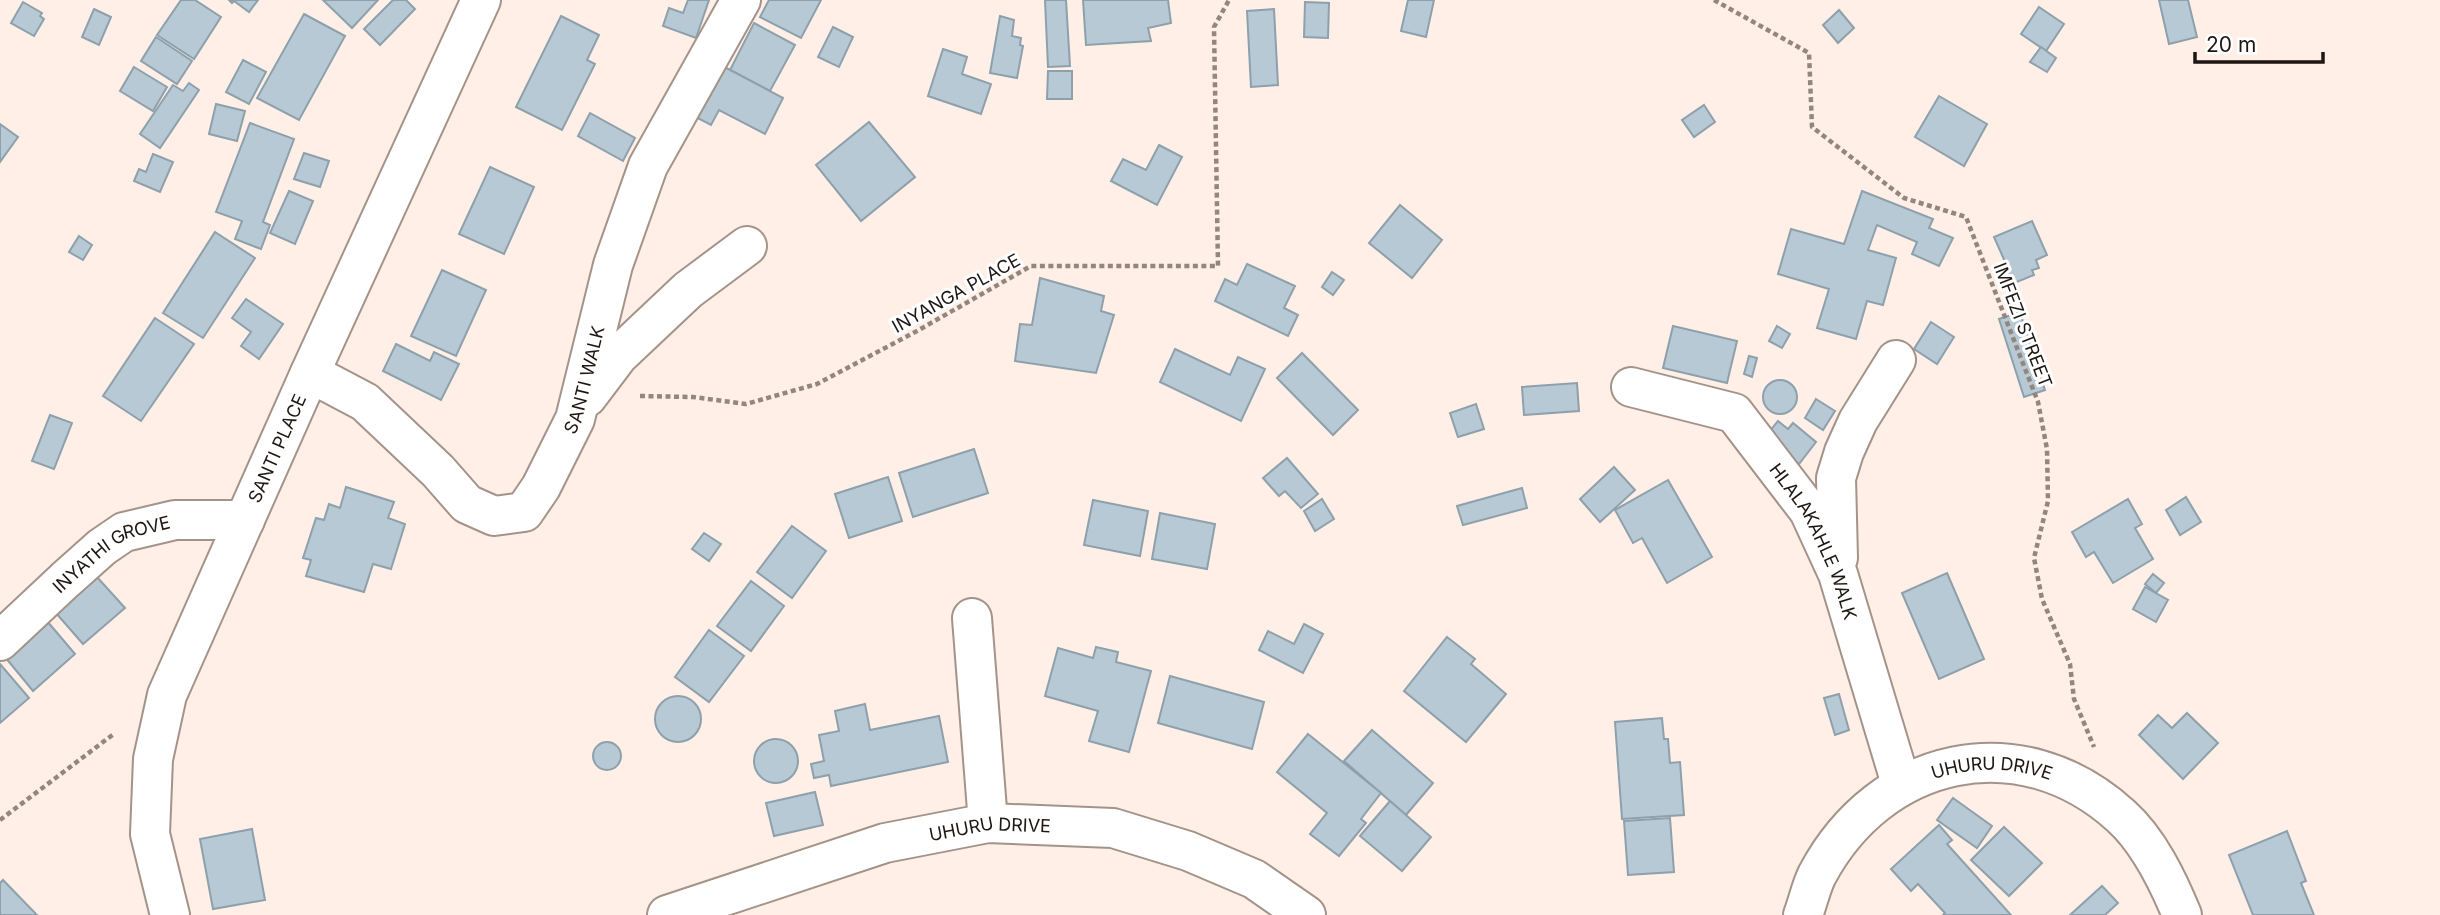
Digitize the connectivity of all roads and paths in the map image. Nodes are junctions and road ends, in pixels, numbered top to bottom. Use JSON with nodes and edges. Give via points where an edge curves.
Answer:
{"nodes":[{"id":1,"x":481,"y":0,"type":"edge"},
{"id":2,"x":741,"y":0,"type":"edge"},
{"id":3,"x":1229,"y":0,"type":"edge"},
{"id":4,"x":1714,"y":0,"type":"edge"},
{"id":5,"x":747,"y":246,"type":"dead end"},
{"id":6,"x":1896,"y":360,"type":"dead end"},
{"id":7,"x":310,"y":373,"type":"junction"},
{"id":8,"x":1631,"y":387,"type":"dead end"},
{"id":9,"x":578,"y":409,"type":"junction"},
{"id":10,"x":245,"y":520,"type":"junction"},
{"id":11,"x":1838,"y":574,"type":"junction"},
{"id":12,"x":972,"y":618,"type":"dead end"},
{"id":13,"x":0,"y":641,"type":"edge"},
{"id":14,"x":167,"y":695,"type":"junction"},
{"id":15,"x":1902,"y":784,"type":"junction"},
{"id":16,"x":2095,"y":795,"type":"junction"},
{"id":17,"x":0,"y":820,"type":"edge"},
{"id":18,"x":988,"y":823,"type":"junction"},
{"id":19,"x":170,"y":915,"type":"edge"},
{"id":20,"x":667,"y":915,"type":"edge"},
{"id":21,"x":1306,"y":915,"type":"edge"},
{"id":22,"x":1803,"y":915,"type":"edge"},
{"id":23,"x":2182,"y":915,"type":"edge"}],
"edges":[{"from":1,"to":7,"type":"street","name":"SANTI PLACE"},
{"from":2,"to":9,"type":"street","name":"SANTI WALK","via":[[648,166],[613,265]]},
{"from":3,"to":9,"type":"path","name":"INYANGA PLACE","via":[[1214,27],[1218,266],[1031,266],[817,384],[746,404],[639,396]]},
{"from":4,"to":16,"type":"path","name":"IMFEZI STREET","via":[[1809,53],[1812,127],[1904,198],[1966,217],[2038,402],[2047,449],[2048,500],[2034,558],[2042,599],[2070,664],[2074,699],[2103,766]]},
{"from":5,"to":9,"type":"street","via":[[688,290],[618,356]]},
{"from":6,"to":11,"type":"street","via":[[1858,421],[1836,478]]},
{"from":7,"to":9,"type":"street","name":"SANTI WALK","via":[[365,402],[467,503],[494,516],[524,512]]},
{"from":7,"to":10,"type":"street","name":"SANTI PLACE"},
{"from":8,"to":11,"type":"street","name":"HLALAKAHLE WALK","via":[[1734,413],[1809,511]]},
{"from":10,"to":13,"type":"street","name":"INYATHI GROVE","via":[[175,520],[124,532]]},
{"from":10,"to":14,"type":"street","name":"SANTI PLACE"},
{"from":11,"to":15,"type":"street","name":"HLALAKAHLE WALK"},
{"from":12,"to":18,"type":"street"},
{"from":14,"to":17,"type":"path"},
{"from":14,"to":19,"type":"street","name":"SANTI PLACE","via":[[153,758],[150,834]]},
{"from":15,"to":16,"type":"street","name":"UHURU DRIVE","via":[[1943,768],[1982,761],[2016,764],[2064,778]]},
{"from":15,"to":22,"type":"street","name":"UHURU DRIVE","via":[[1858,819],[1839,841],[1816,876]]},
{"from":16,"to":23,"type":"street","name":"UHURU DRIVE","via":[[2123,817],[2147,845]]},
{"from":18,"to":20,"type":"street","name":"UHURU DRIVE","via":[[885,843]]},
{"from":18,"to":21,"type":"street","name":"UHURU DRIVE","via":[[1113,828],[1188,851],[1254,879]]}]}
